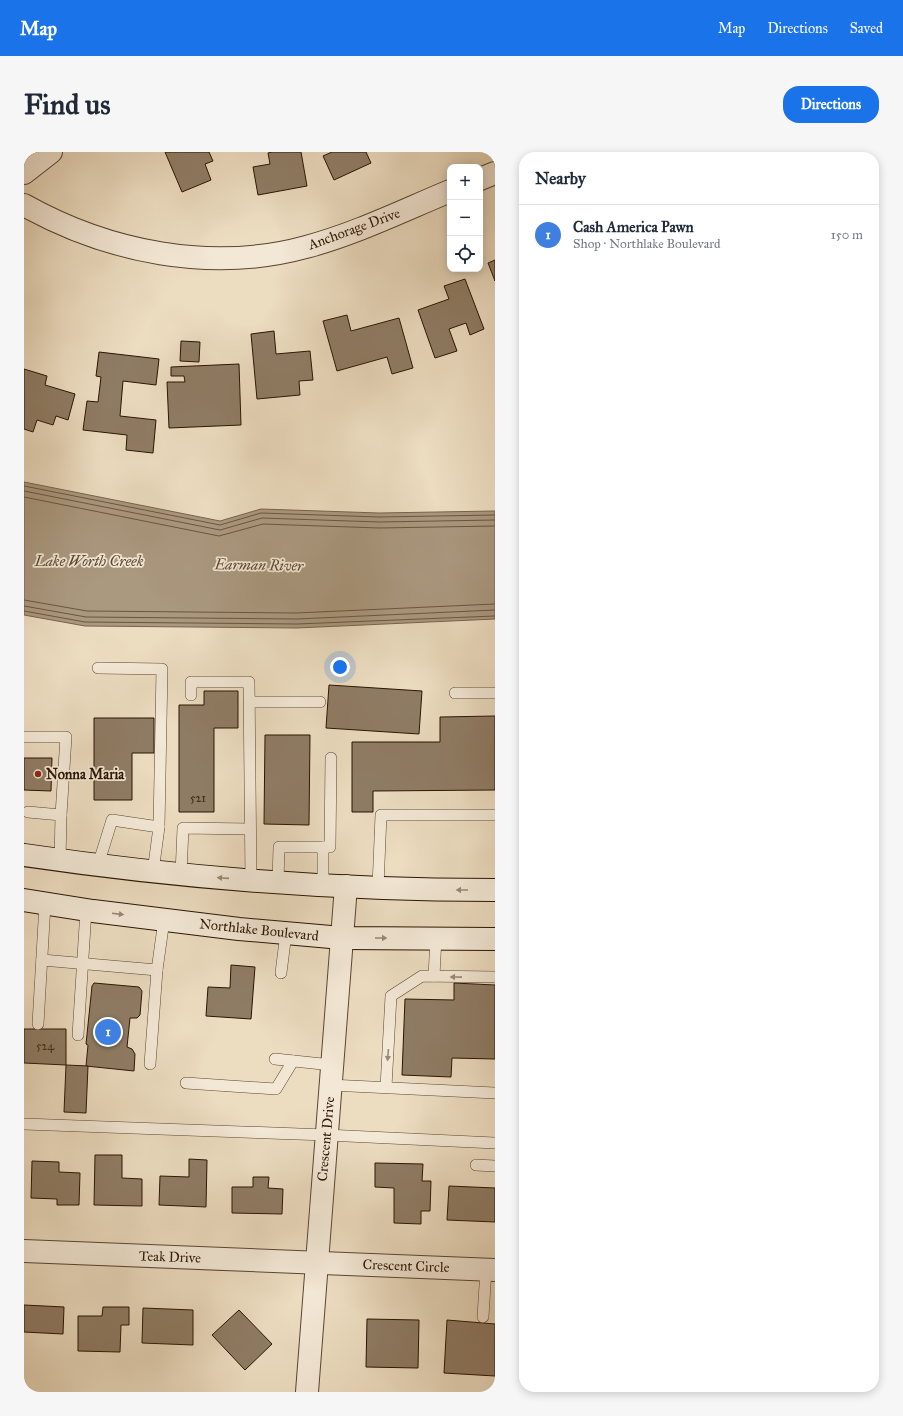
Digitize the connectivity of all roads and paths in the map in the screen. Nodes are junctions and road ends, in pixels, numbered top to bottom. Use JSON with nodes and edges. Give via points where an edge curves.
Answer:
{"nodes":[{"id":1,"x":51,"y":152,"type":"edge"},
{"id":2,"x":24,"y":173,"type":"edge"},
{"id":3,"x":495,"y":173,"type":"edge"},
{"id":4,"x":483,"y":178,"type":"edge"},
{"id":5,"x":447,"y":193,"type":"edge"},
{"id":6,"x":24,"y":206,"type":"edge"},
{"id":7,"x":98,"y":668,"type":"dead end"},
{"id":8,"x":455,"y":693,"type":"dead end"},
{"id":9,"x":495,"y":693,"type":"edge"},
{"id":10,"x":191,"y":695,"type":"dead end"},
{"id":11,"x":250,"y":702,"type":"junction"},
{"id":12,"x":320,"y":702,"type":"dead end"},
{"id":13,"x":24,"y":737,"type":"edge"},
{"id":14,"x":331,"y":758,"type":"dead end"},
{"id":15,"x":28,"y":812,"type":"dead end"},
{"id":16,"x":61,"y":815,"type":"junction"},
{"id":17,"x":495,"y":815,"type":"edge"},
{"id":18,"x":159,"y":827,"type":"junction"},
{"id":19,"x":250,"y":829,"type":"junction"},
{"id":20,"x":323,"y":847,"type":"junction"},
{"id":21,"x":24,"y":856,"type":"edge"},
{"id":22,"x":60,"y":861,"type":"junction"},
{"id":23,"x":98,"y":865,"type":"junction"},
{"id":24,"x":153,"y":872,"type":"junction"},
{"id":25,"x":181,"y":874,"type":"junction"},
{"id":26,"x":251,"y":880,"type":"junction"},
{"id":27,"x":278,"y":882,"type":"junction"},
{"id":28,"x":323,"y":885,"type":"junction"},
{"id":29,"x":346,"y":886,"type":"junction"},
{"id":30,"x":378,"y":887,"type":"junction"},
{"id":31,"x":495,"y":890,"type":"edge"},
{"id":32,"x":34,"y":902,"type":"edge"},
{"id":33,"x":86,"y":910,"type":"junction"},
{"id":34,"x":164,"y":920,"type":"junction"},
{"id":35,"x":286,"y":933,"type":"junction"},
{"id":36,"x":342,"y":938,"type":"junction"},
{"id":37,"x":436,"y":938,"type":"junction"},
{"id":38,"x":495,"y":939,"type":"edge"},
{"id":39,"x":42,"y":960,"type":"junction"},
{"id":40,"x":83,"y":963,"type":"junction"},
{"id":41,"x":157,"y":970,"type":"junction"},
{"id":42,"x":281,"y":973,"type":"dead end"},
{"id":43,"x":434,"y":976,"type":"junction"},
{"id":44,"x":495,"y":977,"type":"edge"},
{"id":45,"x":38,"y":1024,"type":"dead end"},
{"id":46,"x":78,"y":1035,"type":"dead end"},
{"id":47,"x":275,"y":1059,"type":"dead end"},
{"id":48,"x":294,"y":1061,"type":"junction"},
{"id":49,"x":150,"y":1064,"type":"dead end"},
{"id":50,"x":331,"y":1075,"type":"junction"},
{"id":51,"x":186,"y":1083,"type":"dead end"},
{"id":52,"x":386,"y":1087,"type":"junction"},
{"id":53,"x":495,"y":1093,"type":"edge"},
{"id":54,"x":24,"y":1124,"type":"edge"},
{"id":55,"x":326,"y":1135,"type":"junction"},
{"id":56,"x":495,"y":1143,"type":"edge"},
{"id":57,"x":476,"y":1165,"type":"dead end"},
{"id":58,"x":495,"y":1166,"type":"edge"},
{"id":59,"x":24,"y":1251,"type":"edge"},
{"id":60,"x":316,"y":1262,"type":"junction"},
{"id":61,"x":491,"y":1270,"type":"edge"},
{"id":62,"x":483,"y":1317,"type":"dead end"},
{"id":63,"x":307,"y":1392,"type":"edge"}],
"edges":[{"from":1,"to":2,"type":"street"},
{"from":3,"to":4,"type":"street"},
{"from":5,"to":6,"type":"street","name":"Anchorage Drive","via":[[348,234],[304,248],[274,254],[214,258],[183,257],[138,250],[94,238]]},
{"from":7,"to":18,"type":"lane","via":[[162,669]]},
{"from":8,"to":9,"type":"lane"},
{"from":10,"to":11,"type":"lane","via":[[191,682],[249,682]]},
{"from":11,"to":12,"type":"lane"},
{"from":11,"to":19,"type":"lane"},
{"from":13,"to":16,"type":"lane","via":[[66,737]]},
{"from":14,"to":20,"type":"lane","via":[[330,847]]},
{"from":15,"to":16,"type":"lane"},
{"from":16,"to":22,"type":"lane"},
{"from":17,"to":30,"type":"lane","via":[[381,814]]},
{"from":18,"to":23,"type":"lane","via":[[112,820]]},
{"from":18,"to":24,"type":"lane"},
{"from":19,"to":25,"type":"lane","via":[[183,828]]},
{"from":19,"to":26,"type":"lane"},
{"from":20,"to":27,"type":"lane","via":[[279,847]]},
{"from":20,"to":28,"type":"lane"},
{"from":21,"to":22,"type":"street"},
{"from":22,"to":23,"type":"street"},
{"from":23,"to":24,"type":"street"},
{"from":24,"to":25,"type":"street"},
{"from":26,"to":25,"type":"street","one_way":true},
{"from":26,"to":27,"type":"street"},
{"from":27,"to":28,"type":"street"},
{"from":28,"to":29,"type":"street"},
{"from":29,"to":30,"type":"street"},
{"from":29,"to":36,"type":"street","name":"Crescent Drive"},
{"from":31,"to":30,"type":"street","one_way":true},
{"from":32,"to":33,"type":"street","name":"Northlake Boulevard"},
{"from":32,"to":39,"type":"lane"},
{"from":33,"to":34,"type":"street","name":"Northlake Boulevard","one_way":true},
{"from":33,"to":40,"type":"lane"},
{"from":34,"to":35,"type":"street","name":"Northlake Boulevard"},
{"from":34,"to":41,"type":"lane"},
{"from":35,"to":36,"type":"street","name":"Northlake Boulevard"},
{"from":35,"to":42,"type":"lane"},
{"from":36,"to":37,"type":"street","name":"Northlake Boulevard","one_way":true},
{"from":36,"to":50,"type":"street","name":"Crescent Drive"},
{"from":37,"to":38,"type":"street","name":"Northlake Boulevard"},
{"from":37,"to":43,"type":"lane"},
{"from":39,"to":40,"type":"lane"},
{"from":39,"to":45,"type":"lane"},
{"from":40,"to":41,"type":"lane"},
{"from":40,"to":46,"type":"lane"},
{"from":41,"to":49,"type":"lane"},
{"from":44,"to":43,"type":"lane","one_way":true},
{"from":43,"to":52,"type":"lane","one_way":true,"via":[[422,976],[391,996]]},
{"from":47,"to":48,"type":"lane"},
{"from":48,"to":50,"type":"lane"},
{"from":48,"to":51,"type":"lane","via":[[276,1089]]},
{"from":50,"to":52,"type":"lane"},
{"from":50,"to":55,"type":"street","name":"Crescent Drive"},
{"from":52,"to":53,"type":"lane"},
{"from":54,"to":55,"type":"lane"},
{"from":55,"to":56,"type":"lane"},
{"from":55,"to":60,"type":"street","name":"Crescent Drive"},
{"from":57,"to":58,"type":"lane"},
{"from":59,"to":60,"type":"street","name":"Teak Drive"},
{"from":60,"to":61,"type":"street","name":"Crescent Circle"},
{"from":60,"to":63,"type":"street","name":"Crescent Drive"},
{"from":61,"to":62,"type":"lane"}]}
